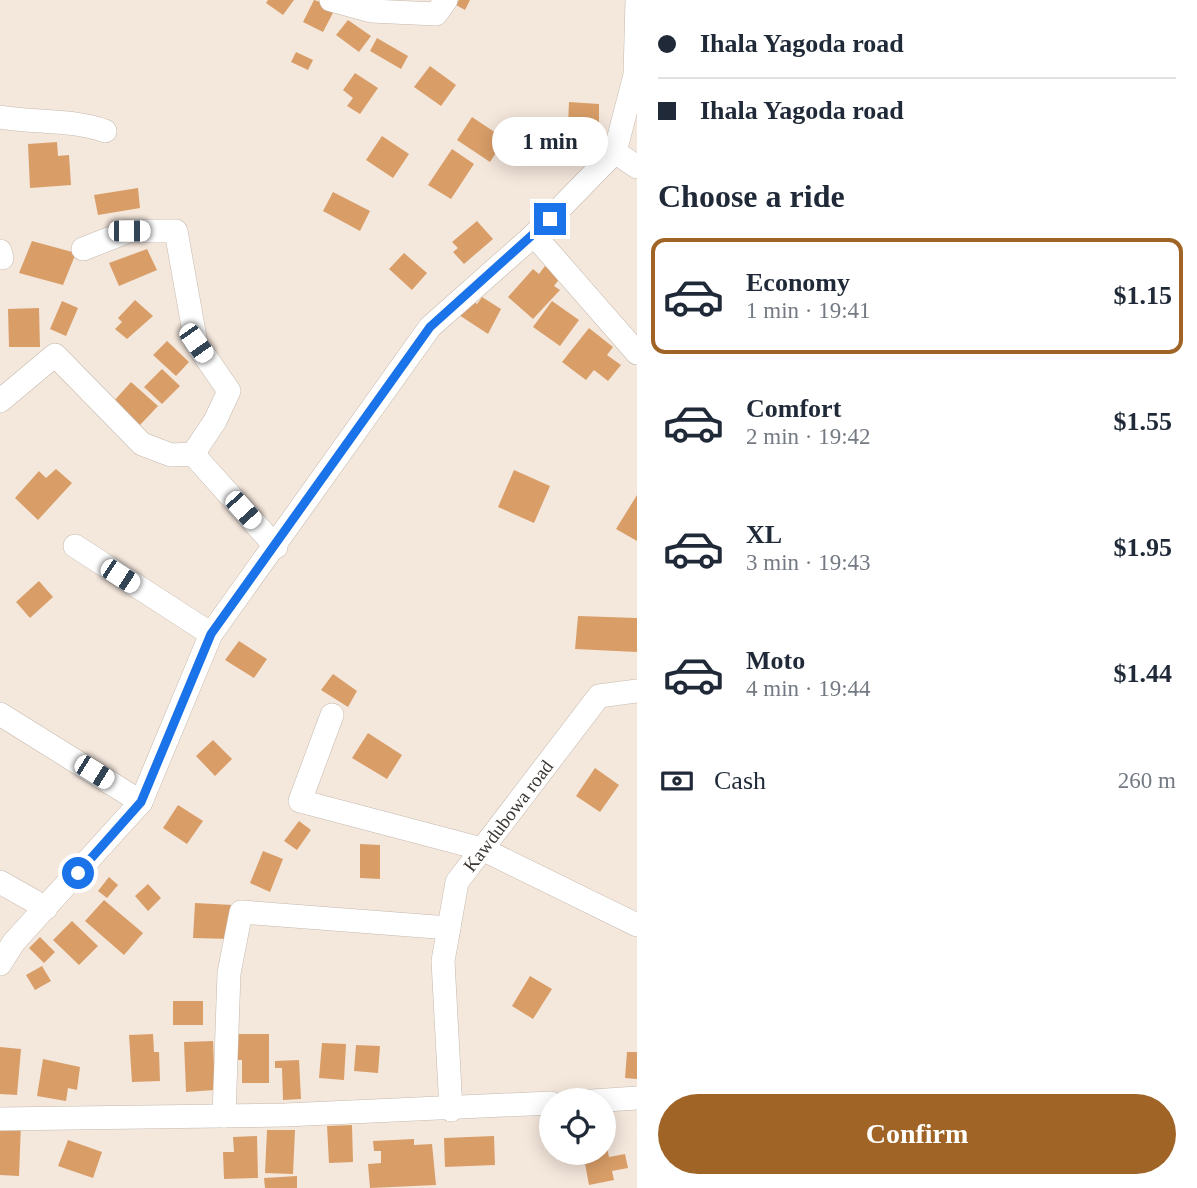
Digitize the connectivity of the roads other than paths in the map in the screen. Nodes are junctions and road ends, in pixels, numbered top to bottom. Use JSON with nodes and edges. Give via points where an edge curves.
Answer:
{"nodes":[{"id":1,"x":331,"y":0,"type":"edge"},
{"id":2,"x":446,"y":0,"type":"edge"},
{"id":3,"x":637,"y":0,"type":"edge"},
{"id":4,"x":0,"y":117,"type":"edge"},
{"id":5,"x":105,"y":131,"type":"dead end"},
{"id":6,"x":615,"y":152,"type":"junction"},
{"id":7,"x":637,"y":167,"type":"edge"},
{"id":8,"x":534,"y":235,"type":"junction"},
{"id":9,"x":83,"y":248,"type":"dead end"},
{"id":10,"x":637,"y":353,"type":"edge"},
{"id":11,"x":0,"y":401,"type":"edge"},
{"id":12,"x":193,"y":454,"type":"junction"},
{"id":13,"x":75,"y":546,"type":"dead end"},
{"id":14,"x":276,"y":547,"type":"junction"},
{"id":15,"x":211,"y":634,"type":"junction"},
{"id":16,"x":637,"y":691,"type":"edge"},
{"id":17,"x":0,"y":713,"type":"edge"},
{"id":18,"x":332,"y":715,"type":"dead end"},
{"id":19,"x":141,"y":802,"type":"junction"},
{"id":20,"x":482,"y":849,"type":"junction"},
{"id":21,"x":0,"y":882,"type":"edge"},
{"id":22,"x":46,"y":908,"type":"junction"},
{"id":23,"x":637,"y":925,"type":"edge"},
{"id":24,"x":449,"y":928,"type":"junction"},
{"id":25,"x":0,"y":964,"type":"edge"},
{"id":26,"x":637,"y":1098,"type":"edge"},
{"id":27,"x":616,"y":1099,"type":"edge"},
{"id":28,"x":539,"y":1105,"type":"edge"},
{"id":29,"x":451,"y":1110,"type":"junction"},
{"id":30,"x":224,"y":1116,"type":"junction"},
{"id":31,"x":0,"y":1119,"type":"edge"}],
"edges":[{"from":1,"to":2,"type":"street","via":[[371,10],[436,14]]},
{"from":3,"to":6,"type":"street","via":[[635,75]]},
{"from":4,"to":5,"type":"street","via":[[82,123]]},
{"from":6,"to":7,"type":"street"},
{"from":6,"to":8,"type":"street"},
{"from":8,"to":10,"type":"street"},
{"from":8,"to":14,"type":"street","via":[[430,327]]},
{"from":9,"to":12,"type":"street","via":[[129,231],[176,231],[196,343],[229,391]]},
{"from":11,"to":12,"type":"street","via":[[55,355],[142,444],[171,455]]},
{"from":12,"to":14,"type":"street"},
{"from":13,"to":15,"type":"street"},
{"from":14,"to":15,"type":"street"},
{"from":15,"to":19,"type":"street"},
{"from":16,"to":20,"type":"street","name":"Kawdubowa road","via":[[599,696]]},
{"from":17,"to":19,"type":"street"},
{"from":18,"to":20,"type":"street","via":[[300,801]]},
{"from":19,"to":22,"type":"street"},
{"from":20,"to":23,"type":"street"},
{"from":20,"to":24,"type":"street","name":"Kawdubowa road","via":[[457,882]]},
{"from":21,"to":22,"type":"street"},
{"from":22,"to":25,"type":"street"},
{"from":24,"to":29,"type":"street","name":"Kawdubowa road","via":[[443,961]]},
{"from":24,"to":30,"type":"street","via":[[241,912],[229,973]]},
{"from":26,"to":27,"type":"street"},
{"from":28,"to":29,"type":"street"},
{"from":29,"to":30,"type":"street"},
{"from":30,"to":31,"type":"street"}]}
